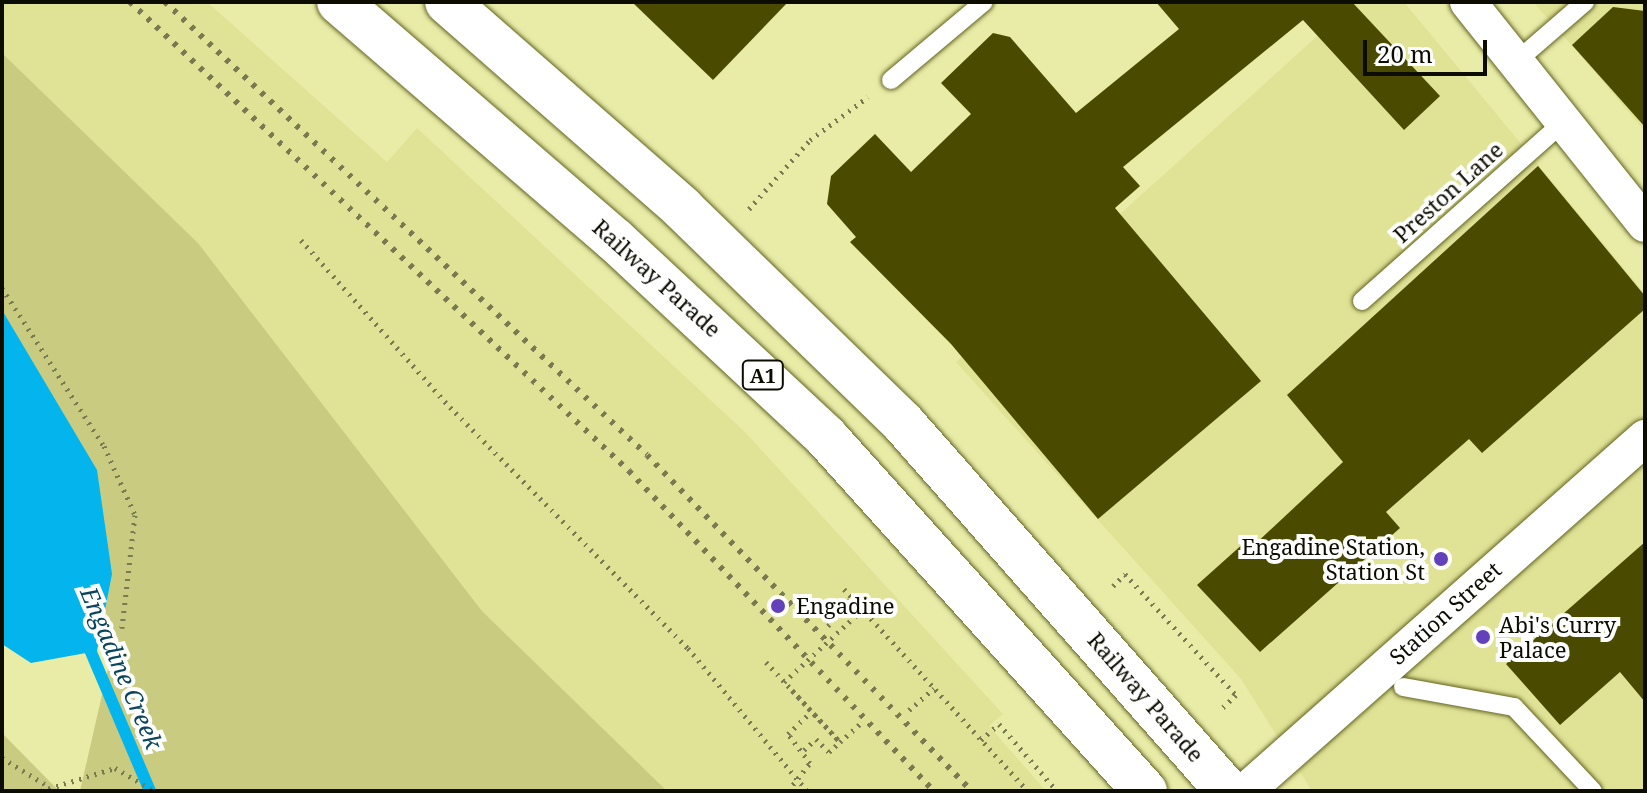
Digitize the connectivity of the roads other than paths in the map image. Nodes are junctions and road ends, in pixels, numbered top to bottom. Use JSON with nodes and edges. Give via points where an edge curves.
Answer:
{"nodes":[{"id":1,"x":339,"y":2,"type":"edge"},
{"id":2,"x":447,"y":2,"type":"edge"},
{"id":3,"x":984,"y":2,"type":"edge"},
{"id":4,"x":1468,"y":2,"type":"edge"},
{"id":5,"x":1585,"y":2,"type":"edge"},
{"id":6,"x":1518,"y":60,"type":"junction"},
{"id":7,"x":891,"y":80,"type":"road end"},
{"id":8,"x":1567,"y":119,"type":"junction"},
{"id":9,"x":1645,"y":224,"type":"edge"},
{"id":10,"x":1362,"y":301,"type":"dead end"},
{"id":11,"x":1645,"y":438,"type":"edge"},
{"id":12,"x":1403,"y":687,"type":"dead end"},
{"id":13,"x":1587,"y":788,"type":"edge"},
{"id":14,"x":1145,"y":791,"type":"edge"},
{"id":15,"x":1227,"y":791,"type":"edge"},
{"id":16,"x":1246,"y":791,"type":"edge"}],
"edges":[{"from":1,"to":14,"type":"highway","name":"Railway Parade","number":"A1","via":[[615,240],[826,437]]},
{"from":2,"to":15,"type":"highway","name":"Railway Parade","via":[[682,208],[903,423]]},
{"from":3,"to":7,"type":"lane"},
{"from":4,"to":6,"type":"street"},
{"from":5,"to":6,"type":"lane"},
{"from":6,"to":8,"type":"street"},
{"from":8,"to":9,"type":"street"},
{"from":8,"to":10,"type":"lane","name":"Preston Lane"},
{"from":11,"to":16,"type":"street","name":"Station Street"},
{"from":12,"to":13,"type":"lane","via":[[1502,700],[1528,718]]}]}
